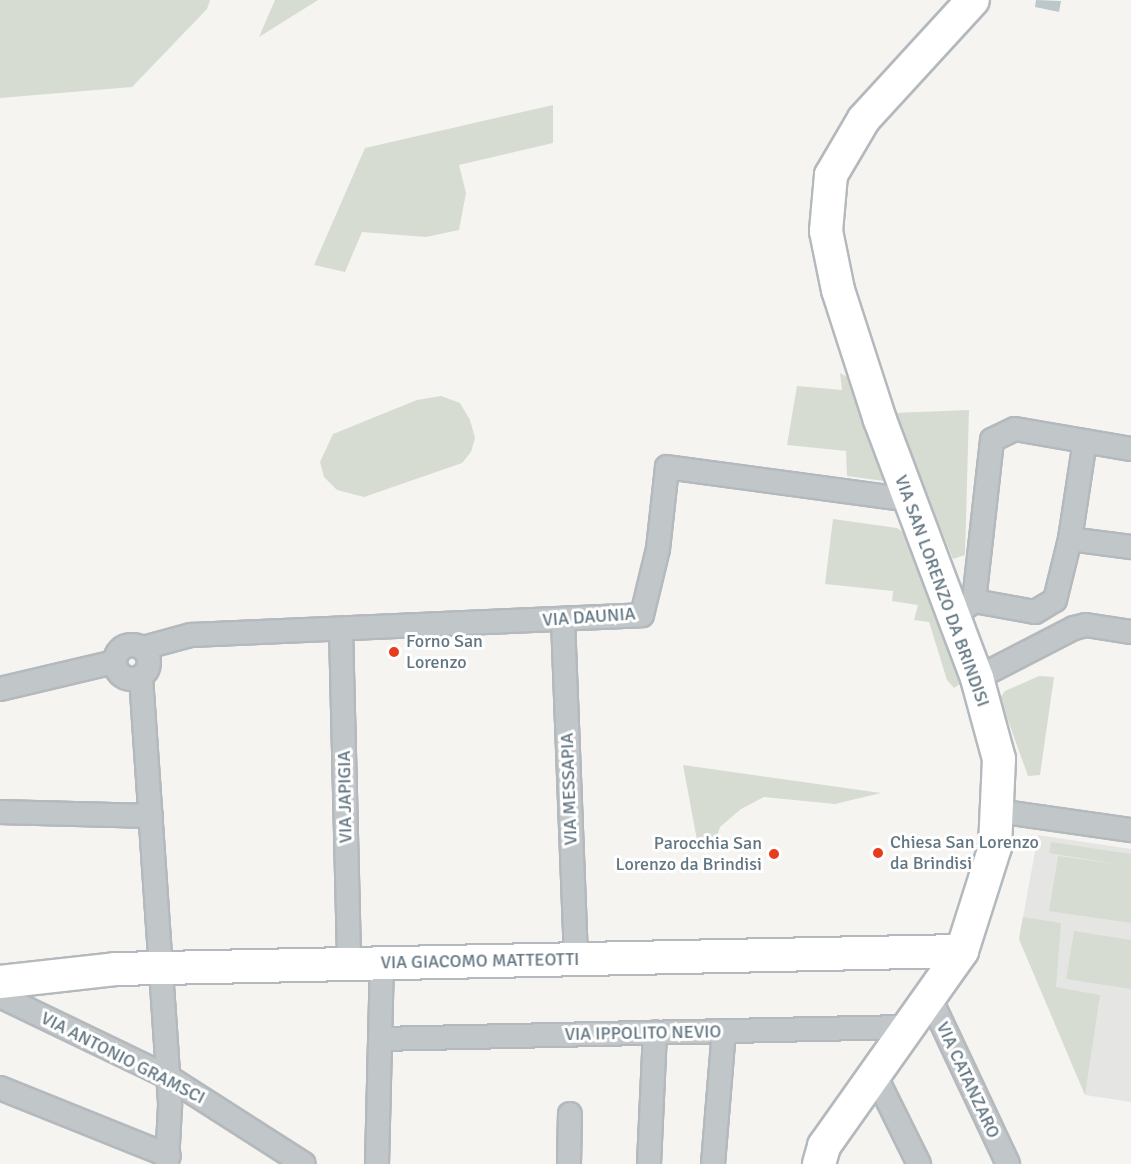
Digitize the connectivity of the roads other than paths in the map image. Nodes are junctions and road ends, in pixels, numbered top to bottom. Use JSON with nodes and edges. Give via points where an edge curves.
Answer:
{"nodes":[{"id":1,"x":973,"y":0,"type":"edge"},
{"id":2,"x":1085,"y":441,"type":"junction"},
{"id":3,"x":1131,"y":449,"type":"edge"},
{"id":4,"x":910,"y":500,"type":"junction"},
{"id":5,"x":1070,"y":539,"type":"junction"},
{"id":6,"x":1131,"y":547,"type":"edge"},
{"id":7,"x":964,"y":608,"type":"junction"},
{"id":8,"x":562,"y":620,"type":"junction"},
{"id":9,"x":341,"y":629,"type":"junction"},
{"id":10,"x":1131,"y":632,"type":"edge"},
{"id":11,"x":143,"y":648,"type":"junction"},
{"id":12,"x":114,"y":662,"type":"junction"},
{"id":13,"x":141,"y":677,"type":"junction"},
{"id":14,"x":977,"y":678,"type":"junction"},
{"id":15,"x":0,"y":689,"type":"edge"},
{"id":16,"x":997,"y":811,"type":"junction"},
{"id":17,"x":0,"y":812,"type":"edge"},
{"id":18,"x":151,"y":816,"type":"junction"},
{"id":19,"x":1130,"y":826,"type":"edge"},
{"id":20,"x":962,"y":951,"type":"junction"},
{"id":21,"x":576,"y":958,"type":"junction"},
{"id":22,"x":382,"y":963,"type":"junction"},
{"id":23,"x":349,"y":964,"type":"junction"},
{"id":24,"x":162,"y":968,"type":"junction"},
{"id":25,"x":0,"y":982,"type":"edge"},
{"id":26,"x":0,"y":996,"type":"edge"},
{"id":27,"x":929,"y":996,"type":"junction"},
{"id":28,"x":906,"y":1026,"type":"junction"},
{"id":29,"x":724,"y":1031,"type":"junction"},
{"id":30,"x":655,"y":1032,"type":"junction"},
{"id":31,"x":380,"y":1039,"type":"junction"},
{"id":32,"x":874,"y":1073,"type":"junction"},
{"id":33,"x":168,"y":1077,"type":"junction"},
{"id":34,"x":0,"y":1088,"type":"edge"},
{"id":35,"x":570,"y":1114,"type":"dead end"},
{"id":36,"x":168,"y":1160,"type":"edge"},
{"id":37,"x":304,"y":1164,"type":"edge"},
{"id":38,"x":377,"y":1164,"type":"edge"},
{"id":39,"x":570,"y":1164,"type":"edge"},
{"id":40,"x":649,"y":1164,"type":"edge"},
{"id":41,"x":713,"y":1164,"type":"edge"},
{"id":42,"x":819,"y":1164,"type":"edge"},
{"id":43,"x":919,"y":1164,"type":"edge"},
{"id":44,"x":1008,"y":1164,"type":"edge"}],
"edges":[{"from":1,"to":4,"type":"street","name":"VIA SAN LORENZO DA BRINDISI","via":[[864,119],[831,175],[826,231],[838,291]]},
{"from":2,"to":3,"type":"street"},
{"from":2,"to":5,"type":"street"},
{"from":2,"to":7,"type":"street","via":[[1015,429],[992,440]]},
{"from":4,"to":7,"type":"street","name":"VIA SAN LORENZO DA BRINDISI"},
{"from":4,"to":8,"type":"street","name":"VIA DAUNIA","via":[[667,466],[658,549],[642,615]]},
{"from":5,"to":6,"type":"street"},
{"from":5,"to":7,"type":"street","via":[[1055,600],[1035,612]]},
{"from":7,"to":14,"type":"street","name":"VIA SAN LORENZO DA BRINDISI"},
{"from":8,"to":9,"type":"street","name":"VIA DAUNIA"},
{"from":8,"to":21,"type":"street","name":"VIA MESSAPIA"},
{"from":9,"to":11,"type":"street","name":"VIA DAUNIA","via":[[192,635]]},
{"from":9,"to":23,"type":"street","name":"VIA JAPIGIA"},
{"from":10,"to":14,"type":"street","via":[[1086,625],[1074,628]]},
{"from":11,"to":12,"type":"street","via":[[133,644],[122,648]]},
{"from":11,"to":13,"type":"street","via":[[149,663]]},
{"from":12,"to":13,"type":"street","via":[[121,676]]},
{"from":12,"to":15,"type":"street"},
{"from":13,"to":18,"type":"street"},
{"from":14,"to":16,"type":"street","name":"VIA SAN LORENZO DA BRINDISI","via":[[999,759]]},
{"from":16,"to":19,"type":"street"},
{"from":16,"to":20,"type":"street","name":"VIA SAN LORENZO DA BRINDISI","via":[[995,847]]},
{"from":17,"to":18,"type":"street"},
{"from":18,"to":24,"type":"street"},
{"from":20,"to":21,"type":"street","name":"VIA GIACOMO MATTEOTTI"},
{"from":20,"to":27,"type":"street","name":"VIA SAN LORENZO DA BRINDISI"},
{"from":21,"to":22,"type":"street","name":"VIA GIACOMO MATTEOTTI"},
{"from":22,"to":23,"type":"street","name":"VIA GIACOMO MATTEOTTI"},
{"from":22,"to":31,"type":"street"},
{"from":23,"to":24,"type":"street","name":"VIA GIACOMO MATTEOTTI"},
{"from":24,"to":25,"type":"street","name":"VIA GIACOMO MATTEOTTI"},
{"from":24,"to":33,"type":"street"},
{"from":26,"to":33,"type":"street","name":"VIA ANTONIO GRAMSCI"},
{"from":27,"to":28,"type":"street","name":"VIA SAN LORENZO DA BRINDISI"},
{"from":27,"to":44,"type":"street","name":"VIA CATANZARO"},
{"from":28,"to":29,"type":"street","name":"VIA IPPOLITO NEVIO"},
{"from":28,"to":32,"type":"street","name":"VIA SAN LORENZO DA BRINDISI"},
{"from":29,"to":30,"type":"street","name":"VIA IPPOLITO NEVIO"},
{"from":29,"to":41,"type":"street"},
{"from":30,"to":31,"type":"street","name":"VIA IPPOLITO NEVIO"},
{"from":30,"to":40,"type":"street"},
{"from":31,"to":38,"type":"street"},
{"from":32,"to":42,"type":"street","name":"VIA SAN LORENZO DA BRINDISI","via":[[824,1146]]},
{"from":32,"to":43,"type":"street"},
{"from":33,"to":36,"type":"street"},
{"from":33,"to":37,"type":"street","name":"VIA ANTONIO GRAMSCI"},
{"from":34,"to":36,"type":"street"},
{"from":35,"to":39,"type":"street"}]}
